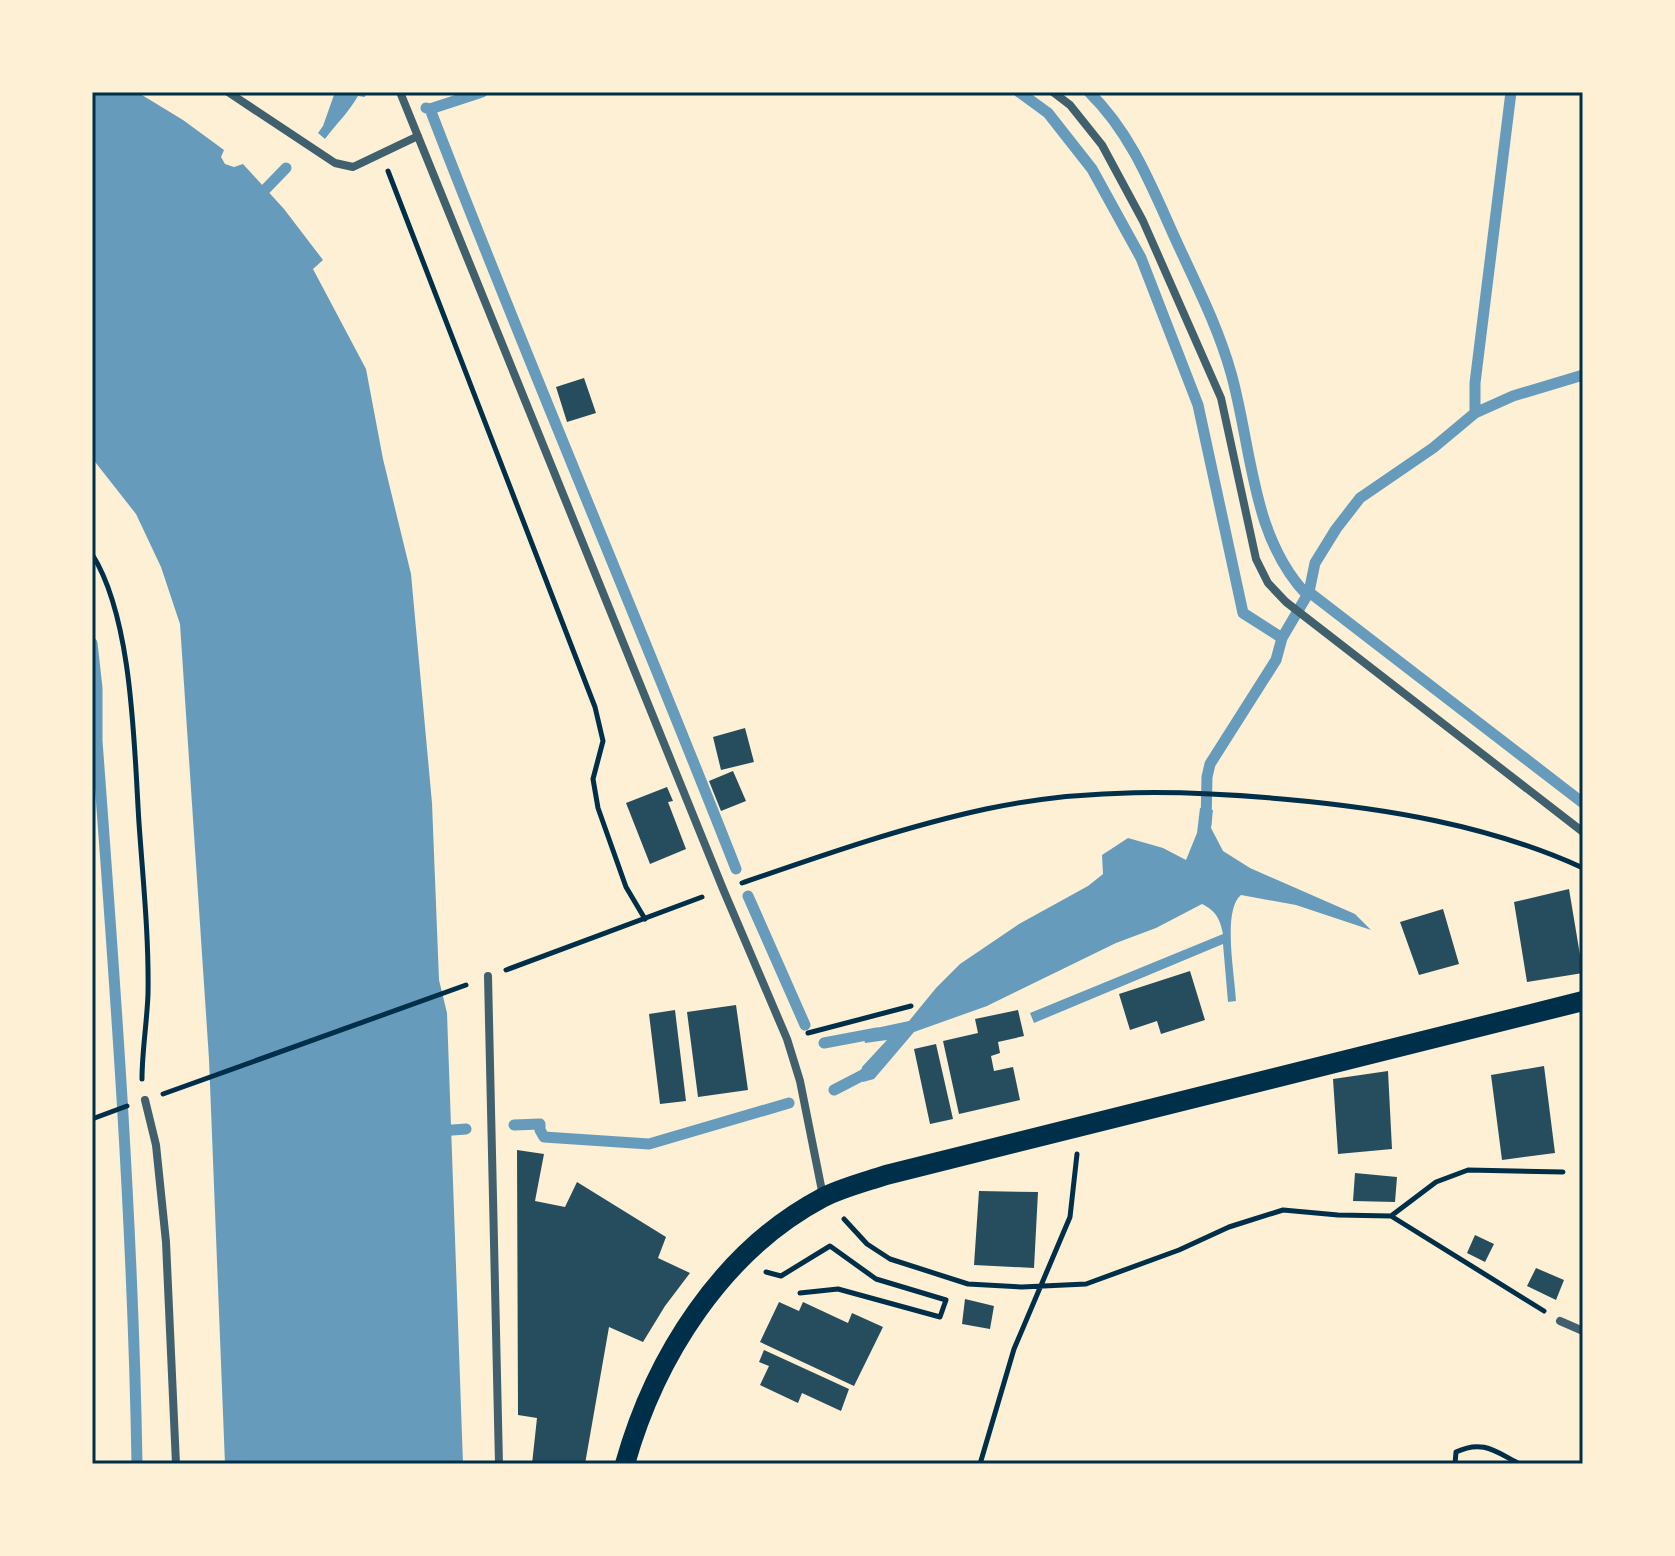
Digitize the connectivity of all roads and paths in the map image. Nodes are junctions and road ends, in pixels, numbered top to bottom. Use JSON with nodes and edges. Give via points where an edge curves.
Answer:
{"nodes":[{"id":1,"x":228,"y":92,"type":"edge"},
{"id":2,"x":400,"y":92,"type":"edge"},
{"id":3,"x":1053,"y":92,"type":"edge"},
{"id":4,"x":418,"y":136,"type":"junction"},
{"id":5,"x":382,"y":155,"type":"junction"},
{"id":6,"x":92,"y":554,"type":"edge"},
{"id":7,"x":1583,"y":832,"type":"edge"},
{"id":8,"x":1583,"y":868,"type":"edge"},
{"id":9,"x":723,"y":889,"type":"junction"},
{"id":10,"x":645,"y":919,"type":"junction"},
{"id":11,"x":484,"y":978,"type":"junction"},
{"id":12,"x":1583,"y":1001,"type":"edge"},
{"id":13,"x":911,"y":1006,"type":"dead end"},
{"id":14,"x":787,"y":1039,"type":"junction"},
{"id":15,"x":171,"y":1091,"type":"dead end"},
{"id":16,"x":145,"y":1100,"type":"joint"},
{"id":17,"x":114,"y":1111,"type":"dead end"},
{"id":18,"x":92,"y":1119,"type":"edge"},
{"id":19,"x":1079,"y":1126,"type":"junction"},
{"id":20,"x":1563,"y":1172,"type":"dead end"},
{"id":21,"x":823,"y":1197,"type":"junction"},
{"id":22,"x":1391,"y":1216,"type":"junction"},
{"id":23,"x":736,"y":1264,"type":"junction"},
{"id":24,"x":1041,"y":1286,"type":"junction"},
{"id":25,"x":800,"y":1293,"type":"dead end"},
{"id":26,"x":1560,"y":1321,"type":"joint"},
{"id":27,"x":1583,"y":1331,"type":"edge"},
{"id":28,"x":176,"y":1464,"type":"edge"},
{"id":29,"x":499,"y":1464,"type":"edge"},
{"id":30,"x":625,"y":1464,"type":"edge"},
{"id":31,"x":980,"y":1464,"type":"edge"},
{"id":32,"x":1455,"y":1464,"type":"edge"},
{"id":33,"x":1520,"y":1464,"type":"edge"}],
"edges":[{"from":1,"to":5,"type":"street","via":[[335,163],[353,167]]},
{"from":2,"to":4,"type":"street"},
{"from":3,"to":7,"type":"street","via":[[1102,145],[1143,221],[1221,398],[1256,559],[1268,583]]},
{"from":4,"to":5,"type":"street"},
{"from":4,"to":9,"type":"street"},
{"from":5,"to":10,"type":"path","via":[[595,707],[603,741],[593,779],[598,808],[626,887]]},
{"from":6,"to":16,"type":"path","via":[[121,633],[133,723],[147,933]]},
{"from":8,"to":9,"type":"path","via":[[1497,837],[1407,814],[1192,791],[1077,795],[988,809],[870,839]]},
{"from":9,"to":10,"type":"path"},
{"from":9,"to":14,"type":"street"},
{"from":10,"to":11,"type":"path"},
{"from":11,"to":15,"type":"path"},
{"from":11,"to":29,"type":"street"},
{"from":12,"to":19,"type":"main road"},
{"from":13,"to":14,"type":"path"},
{"from":14,"to":21,"type":"street"},
{"from":16,"to":28,"type":"street","via":[[156,1145],[166,1242]]},
{"from":17,"to":18,"type":"path"},
{"from":19,"to":21,"type":"main road","via":[[886,1175]]},
{"from":19,"to":24,"type":"path","via":[[1070,1217]]},
{"from":20,"to":22,"type":"path","via":[[1468,1170],[1436,1182]]},
{"from":21,"to":23,"type":"main road"},
{"from":21,"to":24,"type":"path","via":[[867,1244],[890,1259],[968,1284]]},
{"from":22,"to":24,"type":"path","via":[[1283,1210],[1086,1284]]},
{"from":22,"to":26,"type":"path"},
{"from":23,"to":25,"type":"path","via":[[781,1276],[830,1246],[876,1279],[946,1300],[940,1317],[838,1289]]},
{"from":23,"to":30,"type":"main road","via":[[701,1302],[666,1362]]},
{"from":24,"to":31,"type":"path","via":[[1014,1349]]},
{"from":26,"to":27,"type":"street"},
{"from":32,"to":33,"type":"path","via":[[1456,1452],[1484,1445]]}]}
